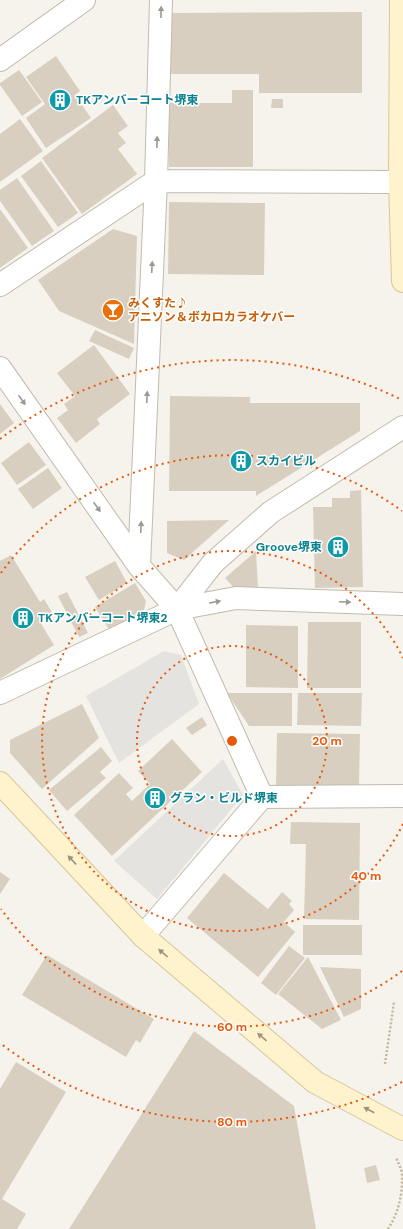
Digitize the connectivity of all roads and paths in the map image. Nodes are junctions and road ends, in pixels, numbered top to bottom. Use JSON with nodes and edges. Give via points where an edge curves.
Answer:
{"nodes":[{"id":1,"x":84,"y":0,"type":"edge"},
{"id":2,"x":161,"y":0,"type":"edge"},
{"id":3,"x":401,"y":0,"type":"edge"},
{"id":4,"x":0,"y":60,"type":"edge"},
{"id":5,"x":156,"y":181,"type":"junction"},
{"id":6,"x":400,"y":182,"type":"junction"},
{"id":7,"x":403,"y":280,"type":"edge"},
{"id":8,"x":0,"y":285,"type":"edge"},
{"id":9,"x":0,"y":368,"type":"edge"},
{"id":10,"x":403,"y":427,"type":"edge"},
{"id":11,"x":139,"y":566,"type":"junction"},
{"id":12,"x":403,"y":604,"type":"edge"},
{"id":13,"x":177,"y":609,"type":"junction"},
{"id":14,"x":0,"y":693,"type":"edge"},
{"id":15,"x":0,"y":783,"type":"edge"},
{"id":16,"x":403,"y":796,"type":"edge"},
{"id":17,"x":262,"y":797,"type":"junction"},
{"id":18,"x":143,"y":936,"type":"junction"},
{"id":19,"x":394,"y":1002,"type":"dead end"},
{"id":20,"x":386,"y":1064,"type":"dead end"},
{"id":21,"x":403,"y":1129,"type":"edge"},
{"id":22,"x":396,"y":1157,"type":"dead end"},
{"id":23,"x":388,"y":1229,"type":"edge"}],
"edges":[{"from":1,"to":4,"type":"street"},
{"from":5,"to":2,"type":"street","one_way":true},
{"from":3,"to":6,"type":"street"},
{"from":5,"to":6,"type":"street"},
{"from":5,"to":8,"type":"street"},
{"from":11,"to":5,"type":"street","one_way":true},
{"from":6,"to":7,"type":"street"},
{"from":9,"to":11,"type":"street","one_way":true},
{"from":10,"to":13,"type":"street","via":[[271,512],[213,563]]},
{"from":11,"to":13,"type":"street"},
{"from":13,"to":12,"type":"street","one_way":true,"via":[[236,598]]},
{"from":13,"to":14,"type":"street"},
{"from":13,"to":17,"type":"street"},
{"from":18,"to":15,"type":"street","one_way":true},
{"from":16,"to":17,"type":"street"},
{"from":17,"to":18,"type":"street"},
{"from":21,"to":18,"type":"street","one_way":true,"via":[[316,1082]]},
{"from":19,"to":20,"type":"path"},
{"from":22,"to":23,"type":"path","via":[[402,1175],[402,1196],[395,1218]]}]}
